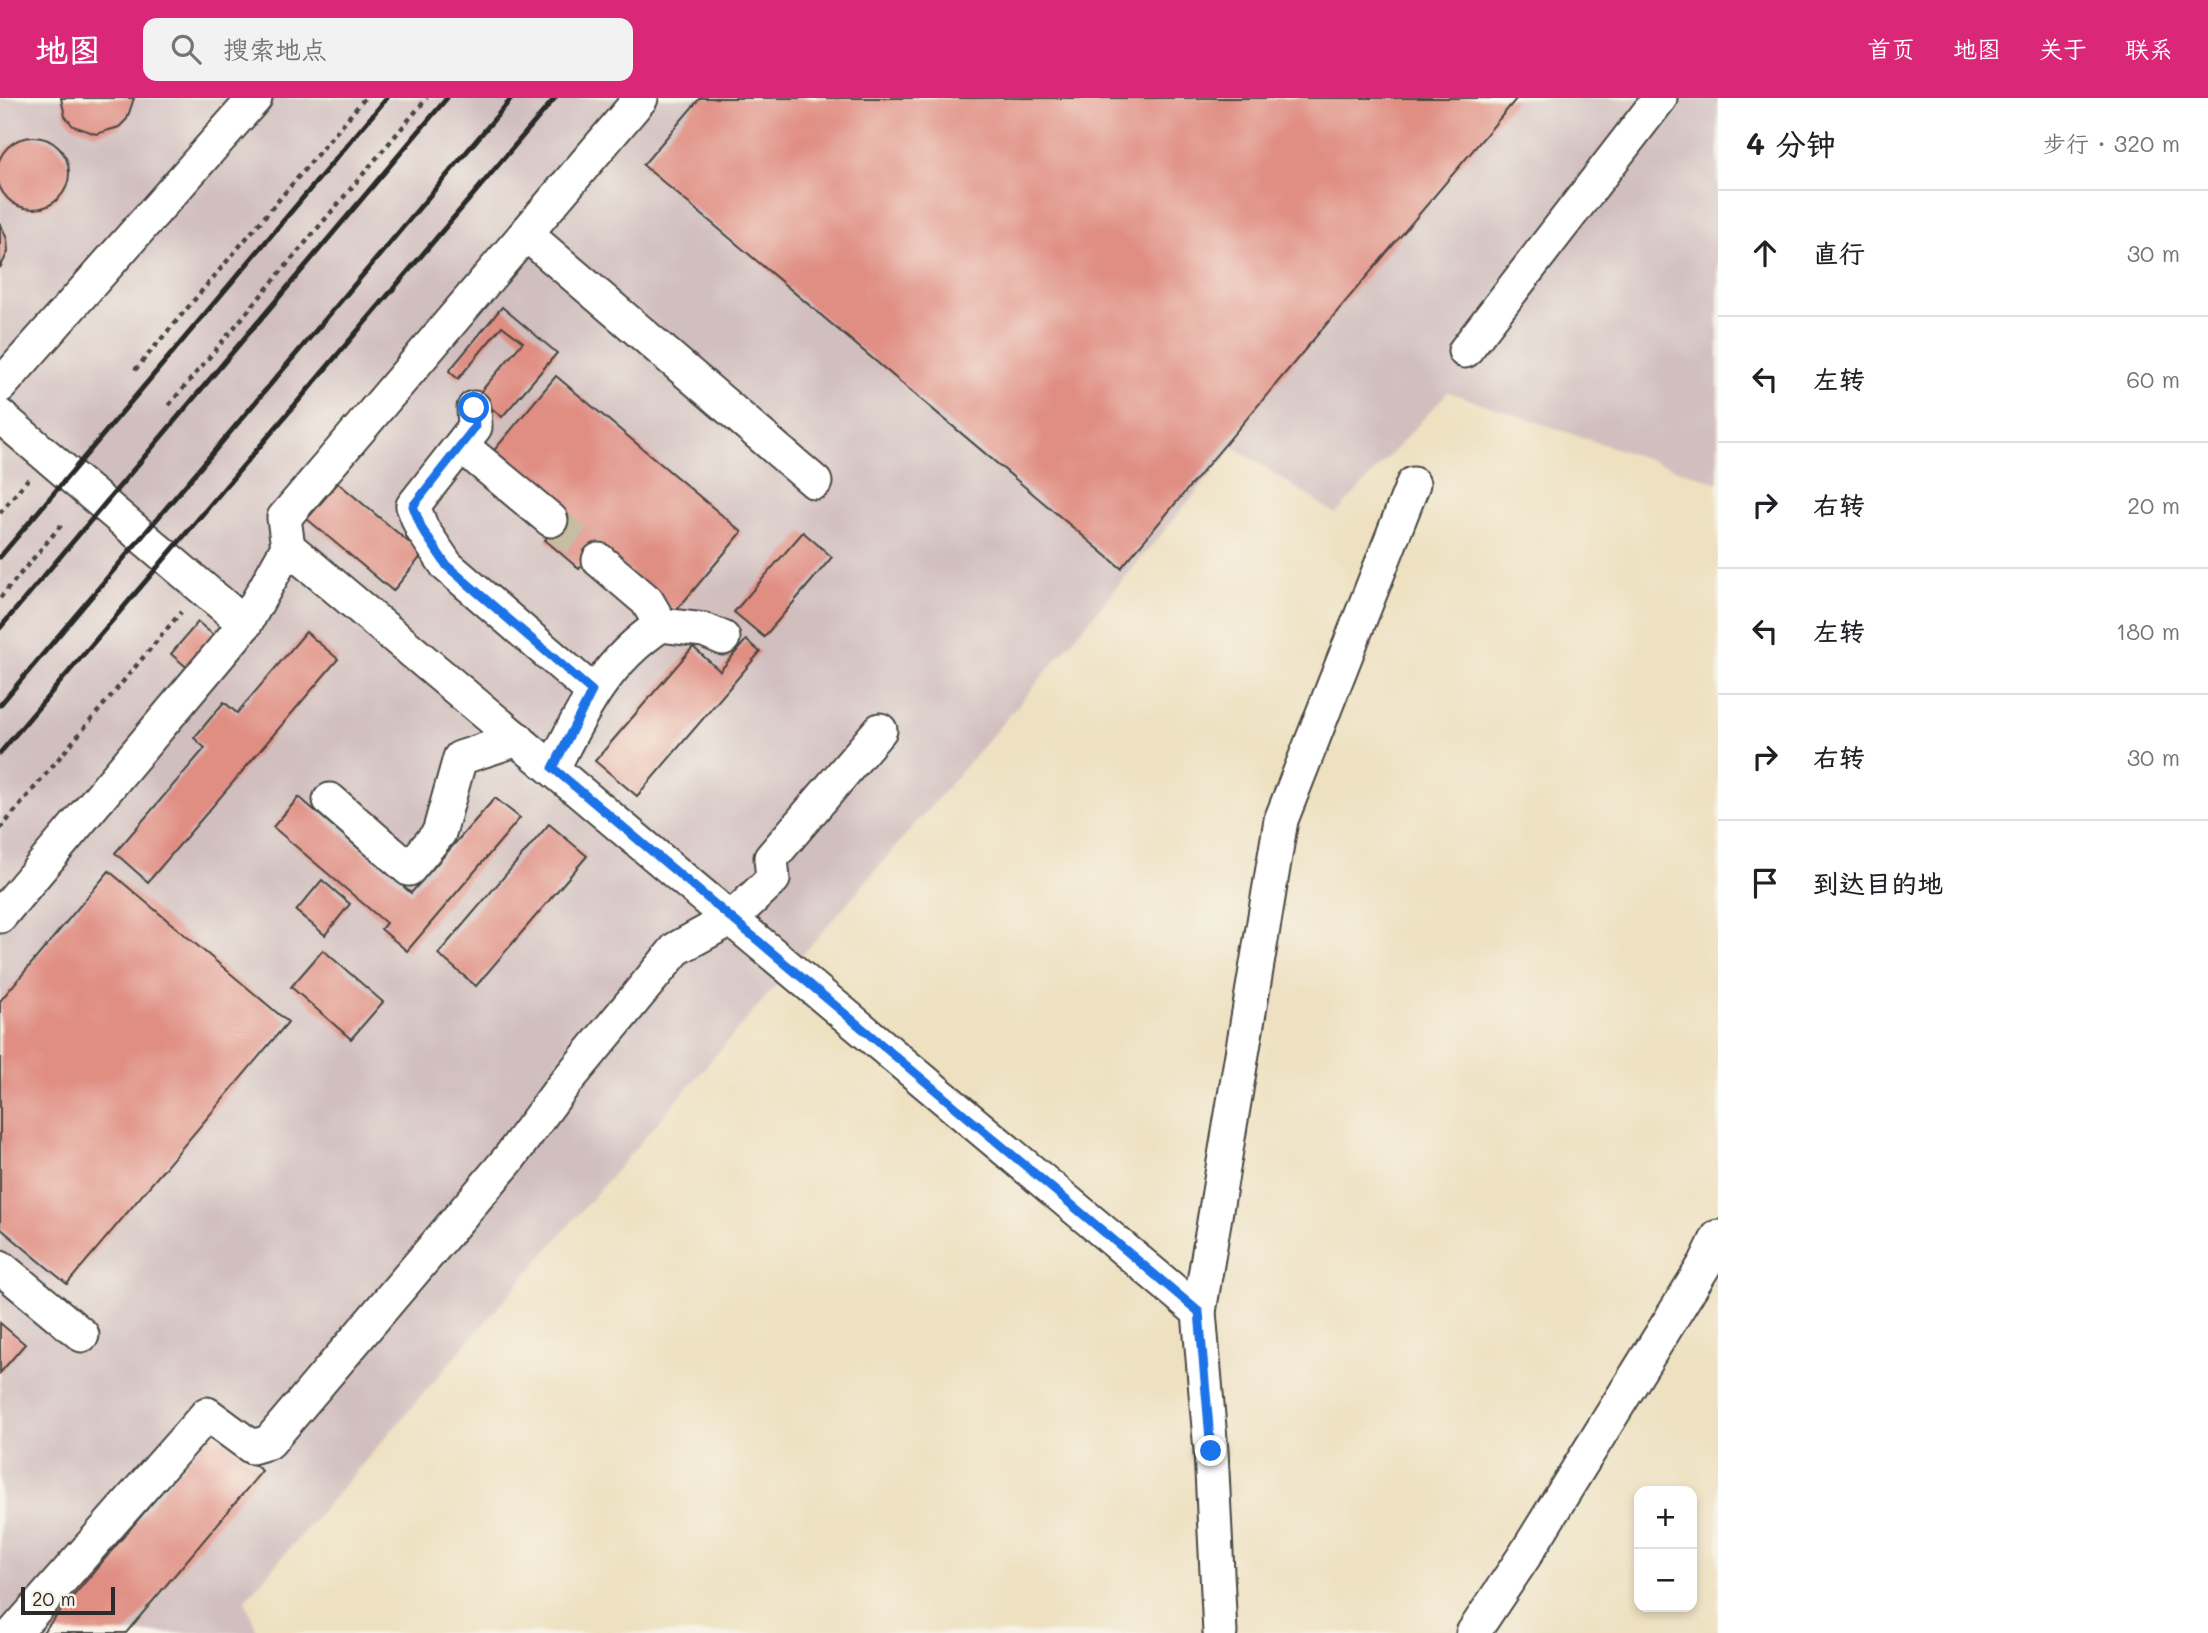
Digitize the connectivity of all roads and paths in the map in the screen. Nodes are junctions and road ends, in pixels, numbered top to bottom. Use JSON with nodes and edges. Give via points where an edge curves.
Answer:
{"nodes":[{"id":1,"x":255,"y":98,"type":"edge"},
{"id":2,"x":365,"y":98,"type":"edge"},
{"id":3,"x":427,"y":98,"type":"edge"},
{"id":4,"x":640,"y":98,"type":"edge"},
{"id":5,"x":1660,"y":98,"type":"edge"},
{"id":6,"x":526,"y":234,"type":"junction"},
{"id":7,"x":1465,"y":351,"type":"dead end"},
{"id":8,"x":135,"y":370,"type":"dead end"},
{"id":9,"x":0,"y":386,"type":"edge"},
{"id":10,"x":169,"y":405,"type":"dead end"},
{"id":11,"x":474,"y":408,"type":"dead end"},
{"id":12,"x":0,"y":416,"type":"edge"},
{"id":13,"x":463,"y":447,"type":"junction"},
{"id":14,"x":815,"y":482,"type":"dead end"},
{"id":15,"x":1413,"y":484,"type":"dead end"},
{"id":16,"x":551,"y":520,"type":"tunnel mouth"},
{"id":17,"x":63,"y":523,"type":"dead end"},
{"id":18,"x":288,"y":547,"type":"junction"},
{"id":19,"x":599,"y":560,"type":"tunnel mouth"},
{"id":20,"x":202,"y":587,"type":"junction"},
{"id":21,"x":0,"y":598,"type":"edge"},
{"id":22,"x":245,"y":624,"type":"junction"},
{"id":23,"x":661,"y":625,"type":"junction"},
{"id":24,"x":723,"y":638,"type":"dead end"},
{"id":25,"x":592,"y":691,"type":"junction"},
{"id":26,"x":880,"y":730,"type":"dead end"},
{"id":27,"x":518,"y":739,"type":"junction"},
{"id":28,"x":553,"y":768,"type":"junction"},
{"id":29,"x":330,"y":800,"type":"dead end"},
{"id":30,"x":0,"y":829,"type":"edge"},
{"id":31,"x":0,"y":916,"type":"edge"},
{"id":32,"x":732,"y":918,"type":"junction"},
{"id":33,"x":1718,"y":1237,"type":"edge"},
{"id":34,"x":0,"y":1267,"type":"edge"},
{"id":35,"x":1199,"y":1312,"type":"junction"},
{"id":36,"x":82,"y":1335,"type":"dead end"},
{"id":37,"x":14,"y":1633,"type":"edge"},
{"id":38,"x":1220,"y":1633,"type":"edge"},
{"id":39,"x":1472,"y":1633,"type":"edge"}],
"edges":[{"from":1,"to":9,"type":"street"},
{"from":2,"to":8,"type":"path"},
{"from":3,"to":10,"type":"path"},
{"from":4,"to":6,"type":"street"},
{"from":5,"to":7,"type":"street"},
{"from":6,"to":14,"type":"street"},
{"from":6,"to":18,"type":"street","via":[[284,519]]},
{"from":11,"to":13,"type":"street","via":[[475,427]]},
{"from":12,"to":20,"type":"street"},
{"from":13,"to":16,"type":"street"},
{"from":13,"to":25,"type":"street","via":[[413,506],[422,529],[447,566]]},
{"from":15,"to":35,"type":"street","via":[[1281,820]]},
{"from":17,"to":21,"type":"path"},
{"from":18,"to":22,"type":"street"},
{"from":18,"to":27,"type":"street"},
{"from":19,"to":23,"type":"street","via":[[647,601]]},
{"from":20,"to":22,"type":"street"},
{"from":20,"to":30,"type":"path"},
{"from":22,"to":31,"type":"street"},
{"from":23,"to":24,"type":"street"},
{"from":23,"to":25,"type":"street"},
{"from":25,"to":28,"type":"street"},
{"from":26,"to":32,"type":"street","via":[[771,858],[773,879]]},
{"from":27,"to":28,"type":"street"},
{"from":27,"to":29,"type":"street","via":[[460,758],[439,833],[409,869]]},
{"from":28,"to":32,"type":"street"},
{"from":32,"to":35,"type":"street"},
{"from":32,"to":37,"type":"street","via":[[676,949],[507,1161],[269,1442],[252,1447],[207,1414]]},
{"from":33,"to":39,"type":"street","via":[[1525,1555]]},
{"from":34,"to":36,"type":"street"},
{"from":35,"to":38,"type":"street"}]}
